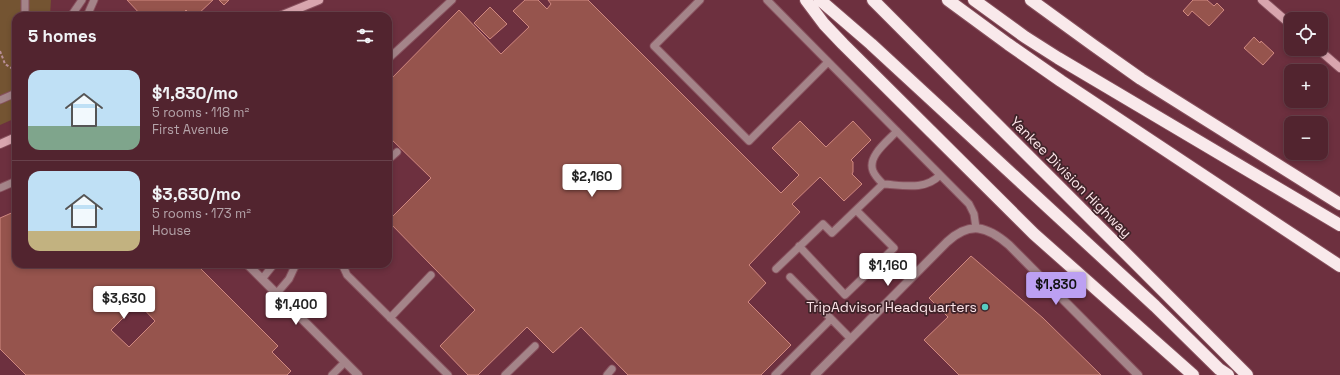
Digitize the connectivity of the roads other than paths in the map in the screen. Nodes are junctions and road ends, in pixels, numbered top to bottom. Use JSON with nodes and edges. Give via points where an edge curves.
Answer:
{"nodes":[{"id":1,"x":25,"y":0,"type":"edge"},
{"id":2,"x":82,"y":0,"type":"edge"},
{"id":3,"x":94,"y":0,"type":"edge"},
{"id":4,"x":319,"y":0,"type":"edge"},
{"id":5,"x":452,"y":0,"type":"edge"},
{"id":6,"x":700,"y":0,"type":"edge"},
{"id":7,"x":767,"y":0,"type":"edge"},
{"id":8,"x":806,"y":0,"type":"edge"},
{"id":9,"x":820,"y":0,"type":"edge"},
{"id":10,"x":873,"y":0,"type":"edge"},
{"id":11,"x":948,"y":0,"type":"edge"},
{"id":12,"x":974,"y":0,"type":"edge"},
{"id":13,"x":1031,"y":0,"type":"edge"},
{"id":14,"x":1262,"y":0,"type":"edge"},
{"id":15,"x":25,"y":12,"type":"edge"},
{"id":16,"x":74,"y":12,"type":"edge"},
{"id":17,"x":89,"y":12,"type":"edge"},
{"id":18,"x":290,"y":12,"type":"edge"},
{"id":19,"x":1284,"y":20,"type":"edge"},
{"id":20,"x":398,"y":50,"type":"junction"},
{"id":21,"x":392,"y":52,"type":"edge"},
{"id":22,"x":392,"y":55,"type":"edge"},
{"id":23,"x":1326,"y":56,"type":"edge"},
{"id":24,"x":828,"y":62,"type":"junction"},
{"id":25,"x":1340,"y":68,"type":"edge"},
{"id":26,"x":12,"y":95,"type":"edge"},
{"id":27,"x":0,"y":100,"type":"edge"},
{"id":28,"x":897,"y":132,"type":"junction"},
{"id":29,"x":12,"y":139,"type":"edge"},
{"id":30,"x":0,"y":144,"type":"edge"},
{"id":31,"x":396,"y":152,"type":"dead end"},
{"id":32,"x":392,"y":156,"type":"edge"},
{"id":33,"x":940,"y":174,"type":"junction"},
{"id":34,"x":12,"y":183,"type":"edge"},
{"id":35,"x":883,"y":184,"type":"junction"},
{"id":36,"x":0,"y":188,"type":"edge"},
{"id":37,"x":1340,"y":204,"type":"edge"},
{"id":38,"x":856,"y":210,"type":"junction"},
{"id":39,"x":1340,"y":225,"type":"edge"},
{"id":40,"x":976,"y":228,"type":"junction"},
{"id":41,"x":800,"y":246,"type":"junction"},
{"id":42,"x":1340,"y":266,"type":"edge"},
{"id":43,"x":251,"y":268,"type":"edge"},
{"id":44,"x":271,"y":268,"type":"edge"},
{"id":45,"x":294,"y":268,"type":"edge"},
{"id":46,"x":344,"y":268,"type":"edge"},
{"id":47,"x":776,"y":269,"type":"dead end"},
{"id":48,"x":431,"y":275,"type":"dead end"},
{"id":49,"x":790,"y":277,"type":"dead end"},
{"id":50,"x":262,"y":279,"type":"junction"},
{"id":51,"x":277,"y":293,"type":"junction"},
{"id":52,"x":390,"y":318,"type":"junction"},
{"id":53,"x":831,"y":319,"type":"junction"},
{"id":54,"x":851,"y":339,"type":"junction"},
{"id":55,"x":535,"y":346,"type":"dead end"},
{"id":56,"x":345,"y":362,"type":"junction"},
{"id":57,"x":612,"y":369,"type":"dead end"},
{"id":58,"x":332,"y":375,"type":"edge"},
{"id":59,"x":358,"y":375,"type":"edge"},
{"id":60,"x":448,"y":375,"type":"edge"},
{"id":61,"x":505,"y":375,"type":"edge"},
{"id":62,"x":606,"y":375,"type":"edge"},
{"id":63,"x":775,"y":375,"type":"edge"},
{"id":64,"x":816,"y":375,"type":"edge"},
{"id":65,"x":1138,"y":375,"type":"edge"},
{"id":66,"x":1193,"y":375,"type":"edge"},
{"id":67,"x":1228,"y":375,"type":"edge"},
{"id":68,"x":1247,"y":375,"type":"edge"}],
"edges":[{"from":1,"to":15,"type":"lane"},
{"from":2,"to":16,"type":"lane"},
{"from":3,"to":17,"type":"lane"},
{"from":4,"to":18,"type":"main road"},
{"from":5,"to":20,"type":"lane"},
{"from":6,"to":24,"type":"lane","via":[[654,46],[749,141]]},
{"from":7,"to":24,"type":"lane"},
{"from":8,"to":66,"type":"highway","via":[[843,44],[1018,218]]},
{"from":9,"to":67,"type":"highway"},
{"from":10,"to":68,"type":"highway","name":"Yankee Division Highway"},
{"from":11,"to":42,"type":"highway","via":[[1055,77]]},
{"from":12,"to":39,"type":"highway","via":[[1058,58]]},
{"from":13,"to":37,"type":"highway","via":[[1141,79]]},
{"from":14,"to":19,"type":"main road"},
{"from":20,"to":21,"type":"lane"},
{"from":20,"to":22,"type":"lane"},
{"from":23,"to":25,"type":"main road"},
{"from":24,"to":28,"type":"lane"},
{"from":26,"to":27,"type":"lane"},
{"from":28,"to":33,"type":"lane"},
{"from":28,"to":35,"type":"lane","via":[[876,153],[872,162],[872,170]]},
{"from":29,"to":30,"type":"main road"},
{"from":31,"to":32,"type":"lane"},
{"from":33,"to":35,"type":"lane","via":[[922,185]]},
{"from":33,"to":40,"type":"lane","via":[[972,209]]},
{"from":34,"to":36,"type":"lane"},
{"from":35,"to":38,"type":"lane"},
{"from":38,"to":41,"type":"lane","via":[[832,233],[823,224]]},
{"from":38,"to":41,"type":"lane","via":[[894,248],[845,295]]},
{"from":40,"to":54,"type":"street","via":[[952,237]]},
{"from":40,"to":65,"type":"street","via":[[991,232],[1009,245]]},
{"from":41,"to":47,"type":"lane"},
{"from":43,"to":50,"type":"street"},
{"from":44,"to":50,"type":"lane"},
{"from":45,"to":51,"type":"lane"},
{"from":46,"to":52,"type":"lane","via":[[347,275]]},
{"from":48,"to":52,"type":"lane"},
{"from":49,"to":53,"type":"lane"},
{"from":50,"to":51,"type":"street"},
{"from":51,"to":56,"type":"street"},
{"from":52,"to":60,"type":"lane"},
{"from":53,"to":54,"type":"lane"},
{"from":53,"to":63,"type":"lane"},
{"from":54,"to":64,"type":"street"},
{"from":55,"to":61,"type":"lane"},
{"from":56,"to":58,"type":"lane"},
{"from":56,"to":59,"type":"street"},
{"from":57,"to":62,"type":"lane"}]}
